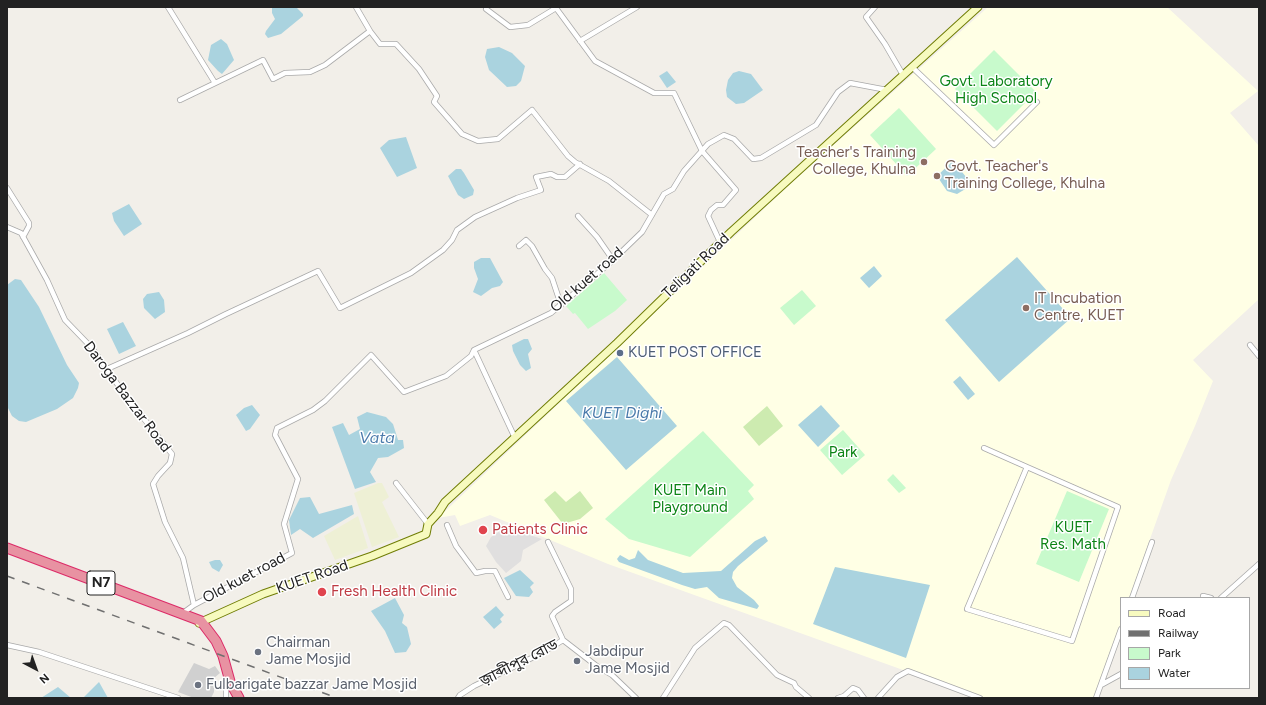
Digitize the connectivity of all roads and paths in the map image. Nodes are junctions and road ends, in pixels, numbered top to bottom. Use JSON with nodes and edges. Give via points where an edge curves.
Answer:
{"nodes":[{"id":1,"x":168,"y":7,"type":"edge"},
{"id":2,"x":356,"y":7,"type":"edge"},
{"id":3,"x":637,"y":7,"type":"edge"},
{"id":4,"x":874,"y":7,"type":"edge"},
{"id":5,"x":978,"y":7,"type":"edge"},
{"id":6,"x":556,"y":8,"type":"edge"},
{"id":7,"x":486,"y":9,"type":"dead end"},
{"id":8,"x":370,"y":31,"type":"junction"},
{"id":9,"x":580,"y":41,"type":"junction"},
{"id":10,"x":912,"y":67,"type":"junction"},
{"id":11,"x":903,"y":75,"type":"junction"},
{"id":12,"x":215,"y":83,"type":"junction"},
{"id":13,"x":887,"y":90,"type":"junction"},
{"id":14,"x":180,"y":100,"type":"dead end"},
{"id":15,"x":1037,"y":102,"type":"dead end"},
{"id":16,"x":702,"y":151,"type":"junction"},
{"id":17,"x":580,"y":164,"type":"junction"},
{"id":18,"x":7,"y":188,"type":"edge"},
{"id":19,"x":652,"y":215,"type":"junction"},
{"id":20,"x":578,"y":216,"type":"dead end"},
{"id":21,"x":7,"y":227,"type":"edge"},
{"id":22,"x":23,"y":237,"type":"junction"},
{"id":23,"x":720,"y":242,"type":"junction"},
{"id":24,"x":519,"y":246,"type":"dead end"},
{"id":25,"x":613,"y":260,"type":"junction"},
{"id":26,"x":560,"y":305,"type":"junction"},
{"id":27,"x":1250,"y":345,"type":"dead end"},
{"id":28,"x":474,"y":350,"type":"junction"},
{"id":29,"x":1259,"y":356,"type":"edge"},
{"id":30,"x":107,"y":369,"type":"junction"},
{"id":31,"x":515,"y":438,"type":"junction"},
{"id":32,"x":984,"y":448,"type":"dead end"},
{"id":33,"x":1027,"y":467,"type":"junction"},
{"id":34,"x":396,"y":483,"type":"dead end"},
{"id":35,"x":428,"y":524,"type":"junction"},
{"id":36,"x":447,"y":525,"type":"dead end"},
{"id":37,"x":426,"y":534,"type":"joint"},
{"id":38,"x":548,"y":542,"type":"dead end"},
{"id":39,"x":1152,"y":542,"type":"dead end"},
{"id":40,"x":7,"y":548,"type":"edge"},
{"id":41,"x":1259,"y":564,"type":"edge"},
{"id":42,"x":508,"y":597,"type":"dead end"},
{"id":43,"x":1132,"y":597,"type":"edge"},
{"id":44,"x":1222,"y":597,"type":"edge"},
{"id":45,"x":194,"y":605,"type":"junction"},
{"id":46,"x":183,"y":613,"type":"junction"},
{"id":47,"x":198,"y":621,"type":"junction"},
{"id":48,"x":1120,"y":632,"type":"edge"},
{"id":49,"x":563,"y":640,"type":"junction"},
{"id":50,"x":7,"y":645,"type":"edge"},
{"id":51,"x":226,"y":672,"type":"junction"},
{"id":52,"x":1120,"y":675,"type":"edge"},
{"id":53,"x":1101,"y":685,"type":"junction"},
{"id":54,"x":178,"y":698,"type":"edge"},
{"id":55,"x":226,"y":698,"type":"edge"},
{"id":56,"x":239,"y":698,"type":"edge"},
{"id":57,"x":458,"y":698,"type":"edge"},
{"id":58,"x":636,"y":698,"type":"edge"},
{"id":59,"x":663,"y":698,"type":"edge"},
{"id":60,"x":809,"y":698,"type":"edge"},
{"id":61,"x":838,"y":698,"type":"edge"},
{"id":62,"x":864,"y":698,"type":"edge"},
{"id":63,"x":878,"y":698,"type":"edge"},
{"id":64,"x":980,"y":698,"type":"edge"},
{"id":65,"x":1096,"y":698,"type":"edge"}],
"edges":[{"from":1,"to":12,"type":"street"},
{"from":2,"to":8,"type":"street"},
{"from":3,"to":9,"type":"street"},
{"from":4,"to":11,"type":"street","via":[[866,17]]},
{"from":5,"to":10,"type":"main road","name":"Teligati Road"},
{"from":6,"to":7,"type":"street","via":[[528,25],[510,27]]},
{"from":6,"to":9,"type":"street"},
{"from":8,"to":12,"type":"street","via":[[326,65],[310,72],[285,73],[273,79],[263,60]]},
{"from":8,"to":17,"type":"street","via":[[380,44],[396,44],[419,69],[437,96],[434,102],[462,134],[478,140],[498,139],[532,110],[568,156]]},
{"from":9,"to":16,"type":"street","via":[[595,61],[654,93],[674,93]]},
{"from":10,"to":11,"type":"main road","name":"Teligati Road"},
{"from":10,"to":15,"type":"street","via":[[994,145]]},
{"from":11,"to":13,"type":"main road","name":"Teligati Road"},
{"from":12,"to":14,"type":"street"},
{"from":13,"to":16,"type":"street","name":"Old kuet road","via":[[850,83],[838,92],[816,125],[761,158],[753,159],[734,139],[724,135],[708,144]]},
{"from":13,"to":23,"type":"main road","name":"Teligati Road"},
{"from":16,"to":19,"type":"street","name":"Old kuet road","via":[[684,171],[673,189],[664,194]]},
{"from":16,"to":23,"type":"street","via":[[736,190],[723,205],[711,210],[708,216]]},
{"from":17,"to":19,"type":"street","via":[[609,181]]},
{"from":17,"to":30,"type":"street","via":[[565,178],[551,174],[536,177],[541,190],[475,217],[457,230],[444,250],[411,273],[340,308],[318,271]]},
{"from":18,"to":22,"type":"street","via":[[29,222]]},
{"from":19,"to":25,"type":"street","name":"Old kuet road","via":[[642,232]]},
{"from":20,"to":25,"type":"street"},
{"from":21,"to":22,"type":"street","name":"Daroga Bazzar Road","via":[[21,233]]},
{"from":22,"to":30,"type":"street","name":"Daroga Bazzar Road","via":[[65,320],[92,348]]},
{"from":23,"to":31,"type":"main road","name":"Teligati Road"},
{"from":24,"to":26,"type":"street","via":[[526,240],[532,246],[552,278]]},
{"from":25,"to":26,"type":"street","name":"Old kuet road"},
{"from":26,"to":28,"type":"street","name":"Old kuet road","via":[[551,313]]},
{"from":27,"to":29,"type":"street"},
{"from":28,"to":31,"type":"street"},
{"from":28,"to":45,"type":"street","name":"Old kuet road","via":[[471,356],[446,376],[404,392],[371,355],[325,401],[277,428],[275,435],[298,479],[284,524],[292,553]]},
{"from":30,"to":45,"type":"street","name":"Daroga Bazzar Road","via":[[172,454],[170,463],[153,484],[165,522],[183,558]]},
{"from":31,"to":35,"type":"main road","name":"Teligati Road","via":[[445,502]]},
{"from":32,"to":33,"type":"street"},
{"from":33,"to":33,"type":"street","via":[[1118,508],[1072,642],[967,609]]},
{"from":34,"to":35,"type":"street"},
{"from":35,"to":37,"type":"main road","name":"Teligati Road"},
{"from":36,"to":42,"type":"street","via":[[456,546],[476,573],[495,571]]},
{"from":37,"to":47,"type":"main road","name":"KUET Road","via":[[263,594]]},
{"from":38,"to":49,"type":"street","via":[[571,589],[571,601],[552,616]]},
{"from":39,"to":43,"type":"street"},
{"from":40,"to":46,"type":"highway","number":"N7"},
{"from":41,"to":44,"type":"street"},
{"from":45,"to":46,"type":"street","name":"Old kuet road"},
{"from":46,"to":47,"type":"highway","number":"N7"},
{"from":47,"to":51,"type":"highway","via":[[216,641]]},
{"from":48,"to":53,"type":"street"},
{"from":49,"to":57,"type":"street","name":"জ়াব্দীপুর রোড","via":[[474,686]]},
{"from":49,"to":58,"type":"street","name":"জ়াব্দীপুর রোড","via":[[612,675]]},
{"from":50,"to":54,"type":"street","via":[[39,652]]},
{"from":51,"to":55,"type":"street"},
{"from":51,"to":56,"type":"highway"},
{"from":52,"to":53,"type":"street"},
{"from":53,"to":65,"type":"street"},
{"from":59,"to":60,"type":"street","via":[[696,648],[724,623],[729,625],[777,675],[794,683]]},
{"from":61,"to":62,"type":"street","via":[[853,688]]},
{"from":63,"to":64,"type":"street","via":[[898,677],[908,671]]}]}
